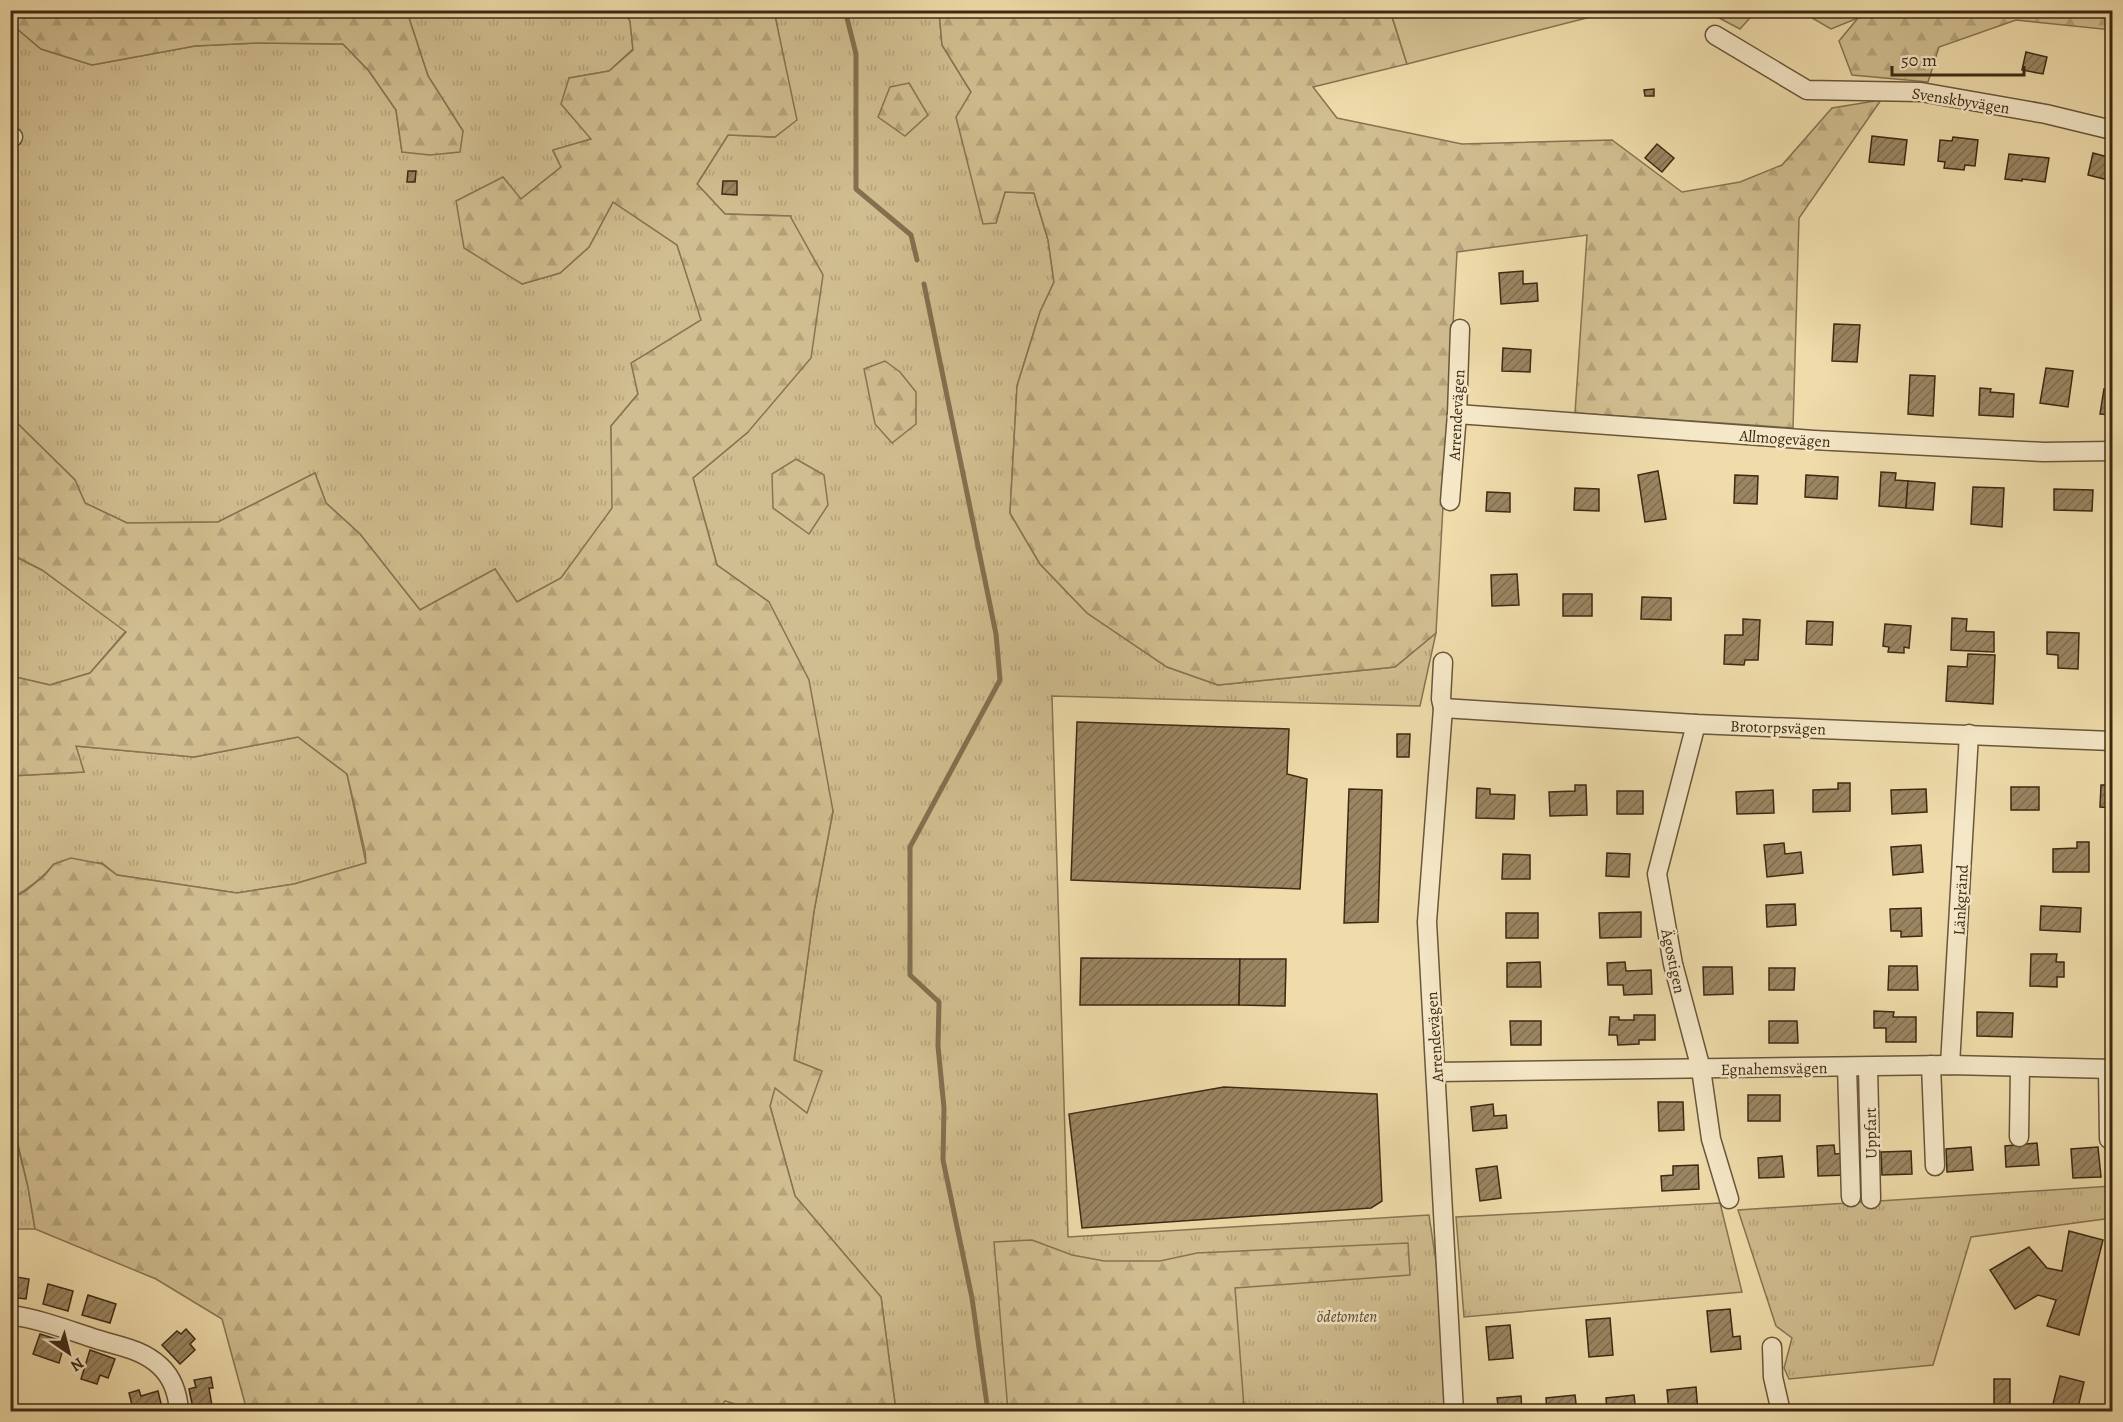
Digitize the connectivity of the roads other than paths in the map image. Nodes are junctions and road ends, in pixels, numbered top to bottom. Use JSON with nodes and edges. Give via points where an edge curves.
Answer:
{"nodes":[{"id":1,"x":1715,"y":35,"type":"dead end"},
{"id":2,"x":2112,"y":130,"type":"edge"},
{"id":3,"x":1460,"y":329,"type":"dead end"},
{"id":4,"x":1457,"y":414,"type":"junction"},
{"id":5,"x":2112,"y":452,"type":"edge"},
{"id":6,"x":1450,"y":501,"type":"dead end"},
{"id":7,"x":1443,"y":662,"type":"dead end"},
{"id":8,"x":1443,"y":708,"type":"junction"},
{"id":9,"x":1696,"y":724,"type":"junction"},
{"id":10,"x":1969,"y":734,"type":"junction"},
{"id":11,"x":2112,"y":741,"type":"edge"},
{"id":12,"x":1931,"y":1065,"type":"junction"},
{"id":13,"x":1950,"y":1065,"type":"junction"},
{"id":14,"x":1847,"y":1067,"type":"junction"},
{"id":15,"x":1868,"y":1067,"type":"junction"},
{"id":16,"x":2020,"y":1067,"type":"junction"},
{"id":17,"x":1701,"y":1069,"type":"junction"},
{"id":18,"x":2110,"y":1069,"type":"edge"},
{"id":19,"x":1436,"y":1072,"type":"junction"},
{"id":20,"x":2019,"y":1137,"type":"dead end"},
{"id":21,"x":2109,"y":1139,"type":"dead end"},
{"id":22,"x":1935,"y":1166,"type":"dead end"},
{"id":23,"x":1851,"y":1197,"type":"dead end"},
{"id":24,"x":1729,"y":1199,"type":"dead end"},
{"id":25,"x":1871,"y":1199,"type":"dead end"},
{"id":26,"x":10,"y":1315,"type":"edge"},
{"id":27,"x":1773,"y":1347,"type":"dead end"},
{"id":28,"x":179,"y":1412,"type":"edge"},
{"id":29,"x":1454,"y":1412,"type":"edge"},
{"id":30,"x":1781,"y":1412,"type":"edge"}],
"edges":[{"from":1,"to":2,"type":"street","name":"Svenskbyvägen","via":[[1807,90],[1921,92]]},
{"from":3,"to":4,"type":"street","name":"Arrendevägen"},
{"from":4,"to":5,"type":"street","name":"Allmogevägen","via":[[1814,440]]},
{"from":4,"to":6,"type":"street","name":"Arrendevägen"},
{"from":7,"to":8,"type":"street","name":"Arrendevägen"},
{"from":8,"to":9,"type":"street","name":"Brotorpsvägen"},
{"from":8,"to":19,"type":"street","name":"Arrendevägen","via":[[1427,922]]},
{"from":9,"to":10,"type":"street","name":"Brotorpsvägen"},
{"from":9,"to":17,"type":"street","name":"Ägostigen","via":[[1657,874],[1673,964]]},
{"from":10,"to":11,"type":"street","name":"Brotorpsvägen"},
{"from":10,"to":13,"type":"street","name":"Länkgränd"},
{"from":12,"to":13,"type":"street","name":"Egnahemsvägen"},
{"from":12,"to":15,"type":"street","name":"Egnahemsvägen"},
{"from":12,"to":22,"type":"street"},
{"from":13,"to":16,"type":"street","name":"Egnahemsvägen"},
{"from":14,"to":15,"type":"street","name":"Egnahemsvägen"},
{"from":14,"to":17,"type":"street","name":"Egnahemsvägen"},
{"from":14,"to":23,"type":"street","name":"Uppfart"},
{"from":15,"to":25,"type":"street","name":"Uppfart"},
{"from":16,"to":18,"type":"street","name":"Egnahemsvägen"},
{"from":16,"to":20,"type":"street"},
{"from":17,"to":19,"type":"street","name":"Egnahemsvägen"},
{"from":17,"to":24,"type":"street","name":"Ägostigen","via":[[1711,1139]]},
{"from":18,"to":21,"type":"street"},
{"from":19,"to":29,"type":"street","name":"Arrendevägen"},
{"from":26,"to":28,"type":"street","via":[[149,1357],[169,1376]]},
{"from":27,"to":30,"type":"street","via":[[1773,1377]]}]}
